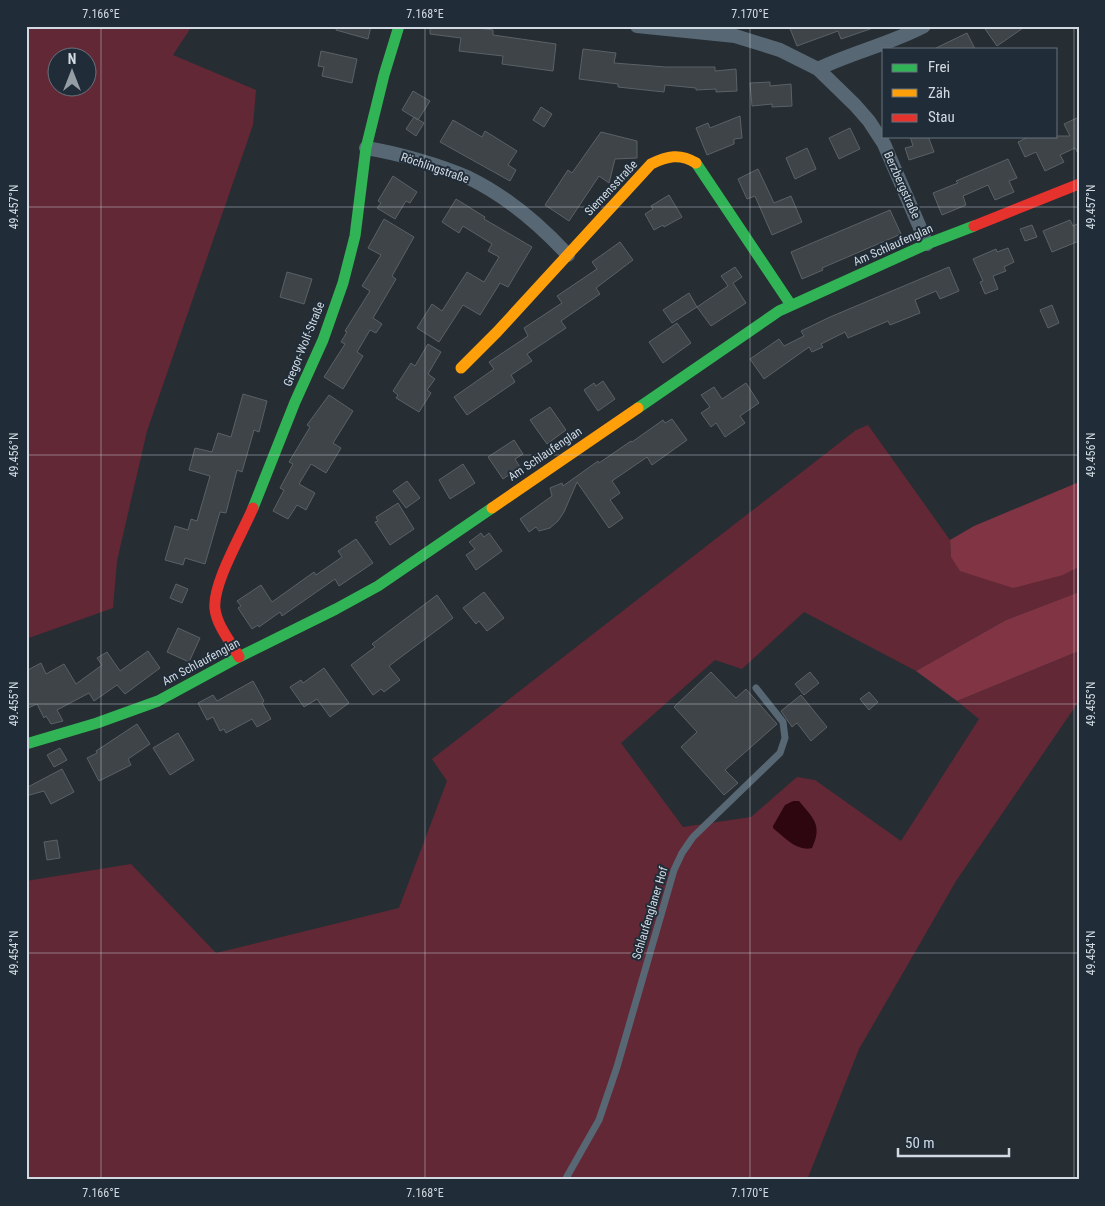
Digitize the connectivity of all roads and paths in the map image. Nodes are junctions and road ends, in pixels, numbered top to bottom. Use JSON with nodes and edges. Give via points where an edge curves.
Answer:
{"nodes":[{"id":1,"x":399,"y":26,"type":"edge"},
{"id":2,"x":636,"y":26,"type":"edge"},
{"id":3,"x":924,"y":26,"type":"edge"},
{"id":4,"x":818,"y":69,"type":"junction"},
{"id":5,"x":366,"y":148,"type":"junction"},
{"id":6,"x":1079,"y":184,"type":"edge"},
{"id":7,"x":927,"y":244,"type":"junction"},
{"id":8,"x":568,"y":254,"type":"junction"},
{"id":9,"x":791,"y":305,"type":"junction"},
{"id":10,"x":461,"y":368,"type":"dead end"},
{"id":11,"x":239,"y":657,"type":"junction"},
{"id":12,"x":756,"y":688,"type":"dead end"},
{"id":13,"x":26,"y":744,"type":"edge"},
{"id":14,"x":565,"y":1180,"type":"edge"}],
"edges":[{"from":1,"to":5,"type":"street","name":"Gregor-Wolf-Straße"},
{"from":2,"to":4,"type":"street","name":"Berzbergstraße","via":[[735,36],[780,50]]},
{"from":3,"to":4,"type":"street"},
{"from":4,"to":7,"type":"street","name":"Berzbergstraße","via":[[855,105],[884,144]]},
{"from":5,"to":8,"type":"street","name":"Röchlingstraße","via":[[469,178],[503,198],[551,236]]},
{"from":5,"to":11,"type":"street","name":"Gregor-Wolf-Straße","via":[[355,236],[323,340],[217,592],[215,608],[220,624]]},
{"from":6,"to":7,"type":"street","name":"Am Schlaufenglan"},
{"from":7,"to":9,"type":"street","name":"Am Schlaufenglan"},
{"from":8,"to":9,"type":"street","name":"Siemensstraße","via":[[651,164],[665,157],[687,157],[696,162]]},
{"from":8,"to":10,"type":"street","name":"Siemensstraße"},
{"from":9,"to":11,"type":"street","name":"Am Schlaufenglan","via":[[378,586]]},
{"from":11,"to":13,"type":"street","name":"Am Schlaufenglan","via":[[158,701]]},
{"from":12,"to":14,"type":"lane","name":"Schlaufenglaner Hof","via":[[783,722],[785,738],[780,753],[692,837],[682,853],[665,898],[599,1120]]}]}
